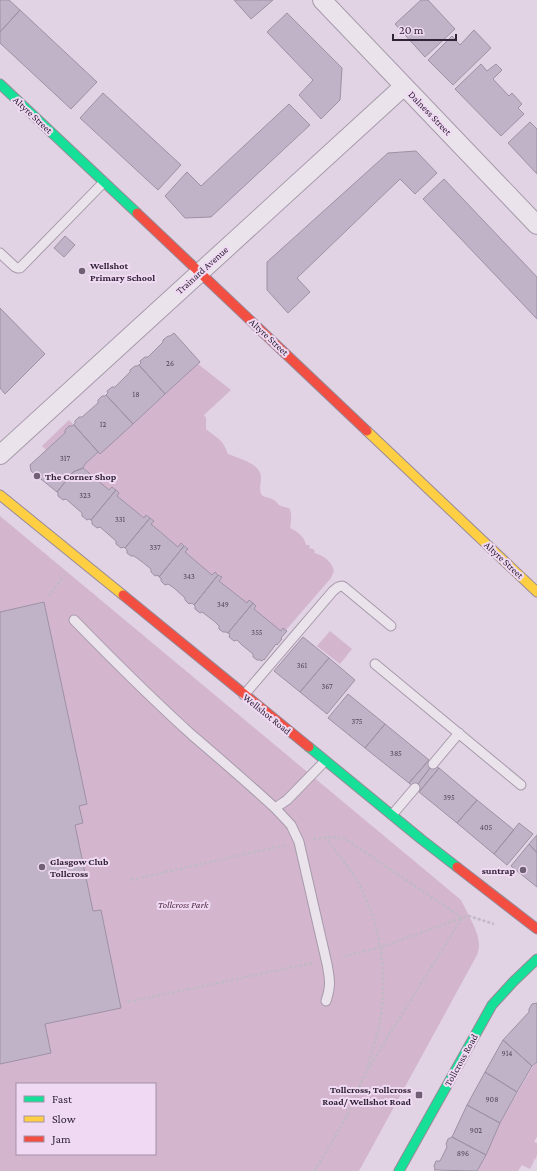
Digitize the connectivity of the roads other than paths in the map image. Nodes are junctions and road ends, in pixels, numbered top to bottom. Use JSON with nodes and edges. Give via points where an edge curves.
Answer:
{"nodes":[{"id":1,"x":322,"y":0,"type":"edge"},
{"id":2,"x":0,"y":84,"type":"edge"},
{"id":3,"x":404,"y":86,"type":"junction"},
{"id":4,"x":104,"y":182,"type":"junction"},
{"id":5,"x":537,"y":225,"type":"edge"},
{"id":6,"x":0,"y":253,"type":"edge"},
{"id":7,"x":200,"y":272,"type":"junction"},
{"id":8,"x":0,"y":455,"type":"edge"},
{"id":9,"x":0,"y":495,"type":"edge"},
{"id":10,"x":537,"y":592,"type":"edge"},
{"id":11,"x":74,"y":620,"type":"dead end"},
{"id":12,"x":391,"y":626,"type":"dead end"},
{"id":13,"x":375,"y":664,"type":"dead end"},
{"id":14,"x":244,"y":695,"type":"junction"},
{"id":15,"x":459,"y":733,"type":"junction"},
{"id":16,"x":325,"y":761,"type":"junction"},
{"id":17,"x":434,"y":764,"type":"dead end"},
{"id":18,"x":521,"y":785,"type":"dead end"},
{"id":19,"x":415,"y":788,"type":"dead end"},
{"id":20,"x":275,"y":808,"type":"junction"},
{"id":21,"x":392,"y":815,"type":"junction"},
{"id":22,"x":537,"y":929,"type":"edge"},
{"id":23,"x":537,"y":959,"type":"edge"},
{"id":24,"x":326,"y":1001,"type":"dead end"},
{"id":25,"x":399,"y":1171,"type":"edge"}],
"edges":[{"from":1,"to":3,"type":"street","name":"Dalness Street"},
{"from":2,"to":4,"type":"street","name":"Altyre Street"},
{"from":3,"to":5,"type":"street","name":"Dalness Street"},
{"from":3,"to":7,"type":"street","name":"Trainard Avenue"},
{"from":4,"to":6,"type":"lane","via":[[20,268],[15,267]]},
{"from":4,"to":7,"type":"street","name":"Altyre Street"},
{"from":7,"to":8,"type":"street","name":"Trainard Avenue"},
{"from":7,"to":10,"type":"street","name":"Altyre Street"},
{"from":9,"to":14,"type":"street","name":"Wellshot Road"},
{"from":11,"to":20,"type":"lane","via":[[192,735]]},
{"from":12,"to":14,"type":"lane","via":[[344,587],[338,587]]},
{"from":13,"to":15,"type":"lane"},
{"from":14,"to":16,"type":"street","name":"Wellshot Road"},
{"from":15,"to":17,"type":"lane"},
{"from":15,"to":18,"type":"lane"},
{"from":16,"to":20,"type":"lane","via":[[287,800]]},
{"from":16,"to":21,"type":"street","name":"Wellshot Road"},
{"from":19,"to":21,"type":"lane"},
{"from":20,"to":24,"type":"lane","via":[[291,825],[299,842],[327,960],[330,988]]},
{"from":21,"to":22,"type":"street","name":"Wellshot Road"},
{"from":23,"to":25,"type":"street","name":"Tollcross Road","via":[[492,1005]]}]}
